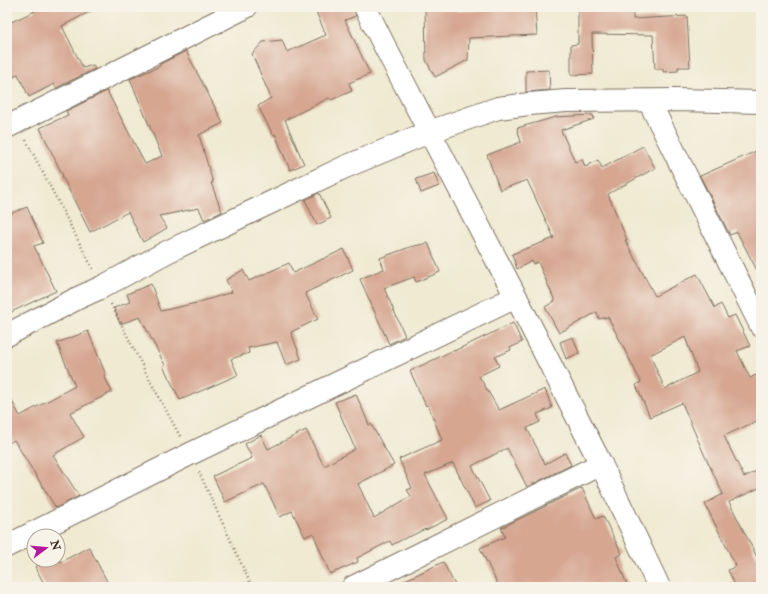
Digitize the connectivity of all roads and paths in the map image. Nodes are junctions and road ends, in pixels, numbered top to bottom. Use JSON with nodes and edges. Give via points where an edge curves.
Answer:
{"nodes":[{"id":1,"x":246,"y":7,"type":"edge"},
{"id":2,"x":365,"y":7,"type":"edge"},
{"id":3,"x":649,"y":101,"type":"junction"},
{"id":4,"x":761,"y":102,"type":"edge"},
{"id":5,"x":12,"y":125,"type":"edge"},
{"id":6,"x":429,"y":132,"type":"junction"},
{"id":7,"x":102,"y":287,"type":"junction"},
{"id":8,"x":516,"y":297,"type":"junction"},
{"id":9,"x":761,"y":326,"type":"edge"},
{"id":10,"x":7,"y":335,"type":"edge"},
{"id":11,"x":190,"y":454,"type":"junction"},
{"id":12,"x":601,"y":464,"type":"junction"},
{"id":13,"x":7,"y":546,"type":"edge"},
{"id":14,"x":252,"y":587,"type":"edge"},
{"id":15,"x":353,"y":587,"type":"edge"},
{"id":16,"x":659,"y":587,"type":"edge"}],
"edges":[{"from":1,"to":5,"type":"street"},
{"from":2,"to":6,"type":"street"},
{"from":3,"to":4,"type":"street"},
{"from":3,"to":6,"type":"street","via":[[566,101],[498,108]]},
{"from":3,"to":9,"type":"street"},
{"from":5,"to":7,"type":"path"},
{"from":6,"to":7,"type":"street","via":[[345,167],[167,252]]},
{"from":6,"to":8,"type":"street"},
{"from":7,"to":10,"type":"street"},
{"from":7,"to":11,"type":"path"},
{"from":8,"to":11,"type":"street"},
{"from":8,"to":12,"type":"street"},
{"from":11,"to":13,"type":"street"},
{"from":11,"to":14,"type":"path"},
{"from":12,"to":15,"type":"street"},
{"from":12,"to":16,"type":"street"}]}
